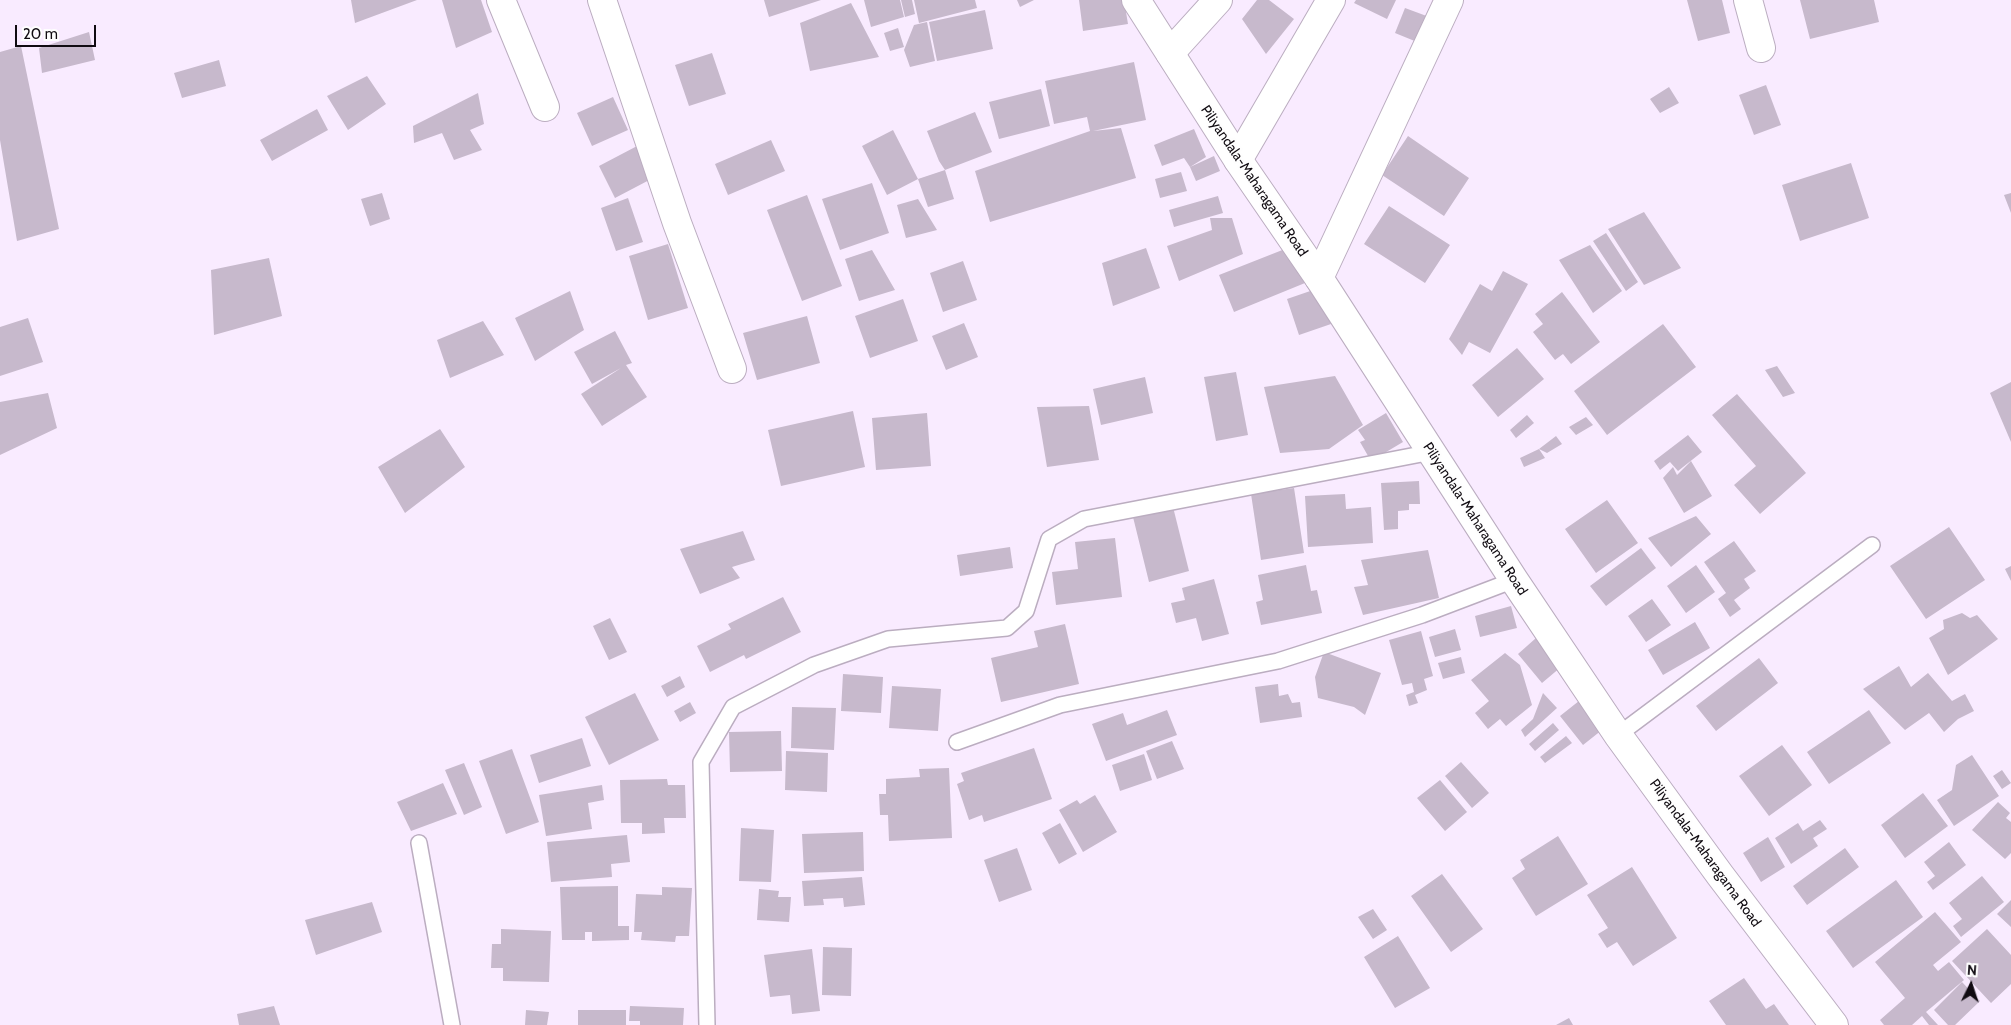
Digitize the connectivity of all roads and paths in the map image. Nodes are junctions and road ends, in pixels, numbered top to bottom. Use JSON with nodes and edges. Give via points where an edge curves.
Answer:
{"nodes":[{"id":1,"x":501,"y":0,"type":"edge"},
{"id":2,"x":602,"y":0,"type":"edge"},
{"id":3,"x":1136,"y":0,"type":"edge"},
{"id":4,"x":1218,"y":0,"type":"edge"},
{"id":5,"x":1331,"y":0,"type":"edge"},
{"id":6,"x":1449,"y":0,"type":"edge"},
{"id":7,"x":1748,"y":0,"type":"edge"},
{"id":8,"x":1761,"y":48,"type":"dead end"},
{"id":9,"x":1170,"y":53,"type":"junction"},
{"id":10,"x":545,"y":107,"type":"dead end"},
{"id":11,"x":1238,"y":160,"type":"junction"},
{"id":12,"x":1319,"y":278,"type":"junction"},
{"id":13,"x":732,"y":369,"type":"dead end"},
{"id":14,"x":1432,"y":452,"type":"junction"},
{"id":15,"x":1872,"y":545,"type":"dead end"},
{"id":16,"x":1514,"y":580,"type":"junction"},
{"id":17,"x":1618,"y":736,"type":"junction"},
{"id":18,"x":956,"y":742,"type":"dead end"},
{"id":19,"x":419,"y":843,"type":"dead end"},
{"id":20,"x":452,"y":1025,"type":"edge"},
{"id":21,"x":707,"y":1025,"type":"edge"},
{"id":22,"x":1834,"y":1025,"type":"edge"}],
"edges":[{"from":1,"to":10,"type":"main road"},
{"from":2,"to":13,"type":"main road","via":[[677,223]]},
{"from":3,"to":9,"type":"main road","name":"Piliyandala-Maharagama Road"},
{"from":4,"to":9,"type":"main road"},
{"from":5,"to":11,"type":"main road"},
{"from":6,"to":12,"type":"main road"},
{"from":7,"to":8,"type":"main road"},
{"from":9,"to":11,"type":"main road","name":"Piliyandala-Maharagama Road"},
{"from":11,"to":12,"type":"main road","name":"Piliyandala-Maharagama Road"},
{"from":12,"to":14,"type":"main road","name":"Piliyandala-Maharagama Road"},
{"from":14,"to":16,"type":"main road","name":"Piliyandala-Maharagama Road"},
{"from":14,"to":21,"type":"lane","via":[[1084,519],[1049,539],[1026,611],[1007,628],[888,639],[814,665],[733,707],[700,762]]},
{"from":15,"to":17,"type":"lane"},
{"from":16,"to":17,"type":"main road","name":"Piliyandala-Maharagama Road"},
{"from":16,"to":18,"type":"lane","via":[[1422,615],[1278,661],[1060,705]]},
{"from":17,"to":22,"type":"main road","name":"Piliyandala-Maharagama Road"},
{"from":19,"to":20,"type":"lane"}]}
